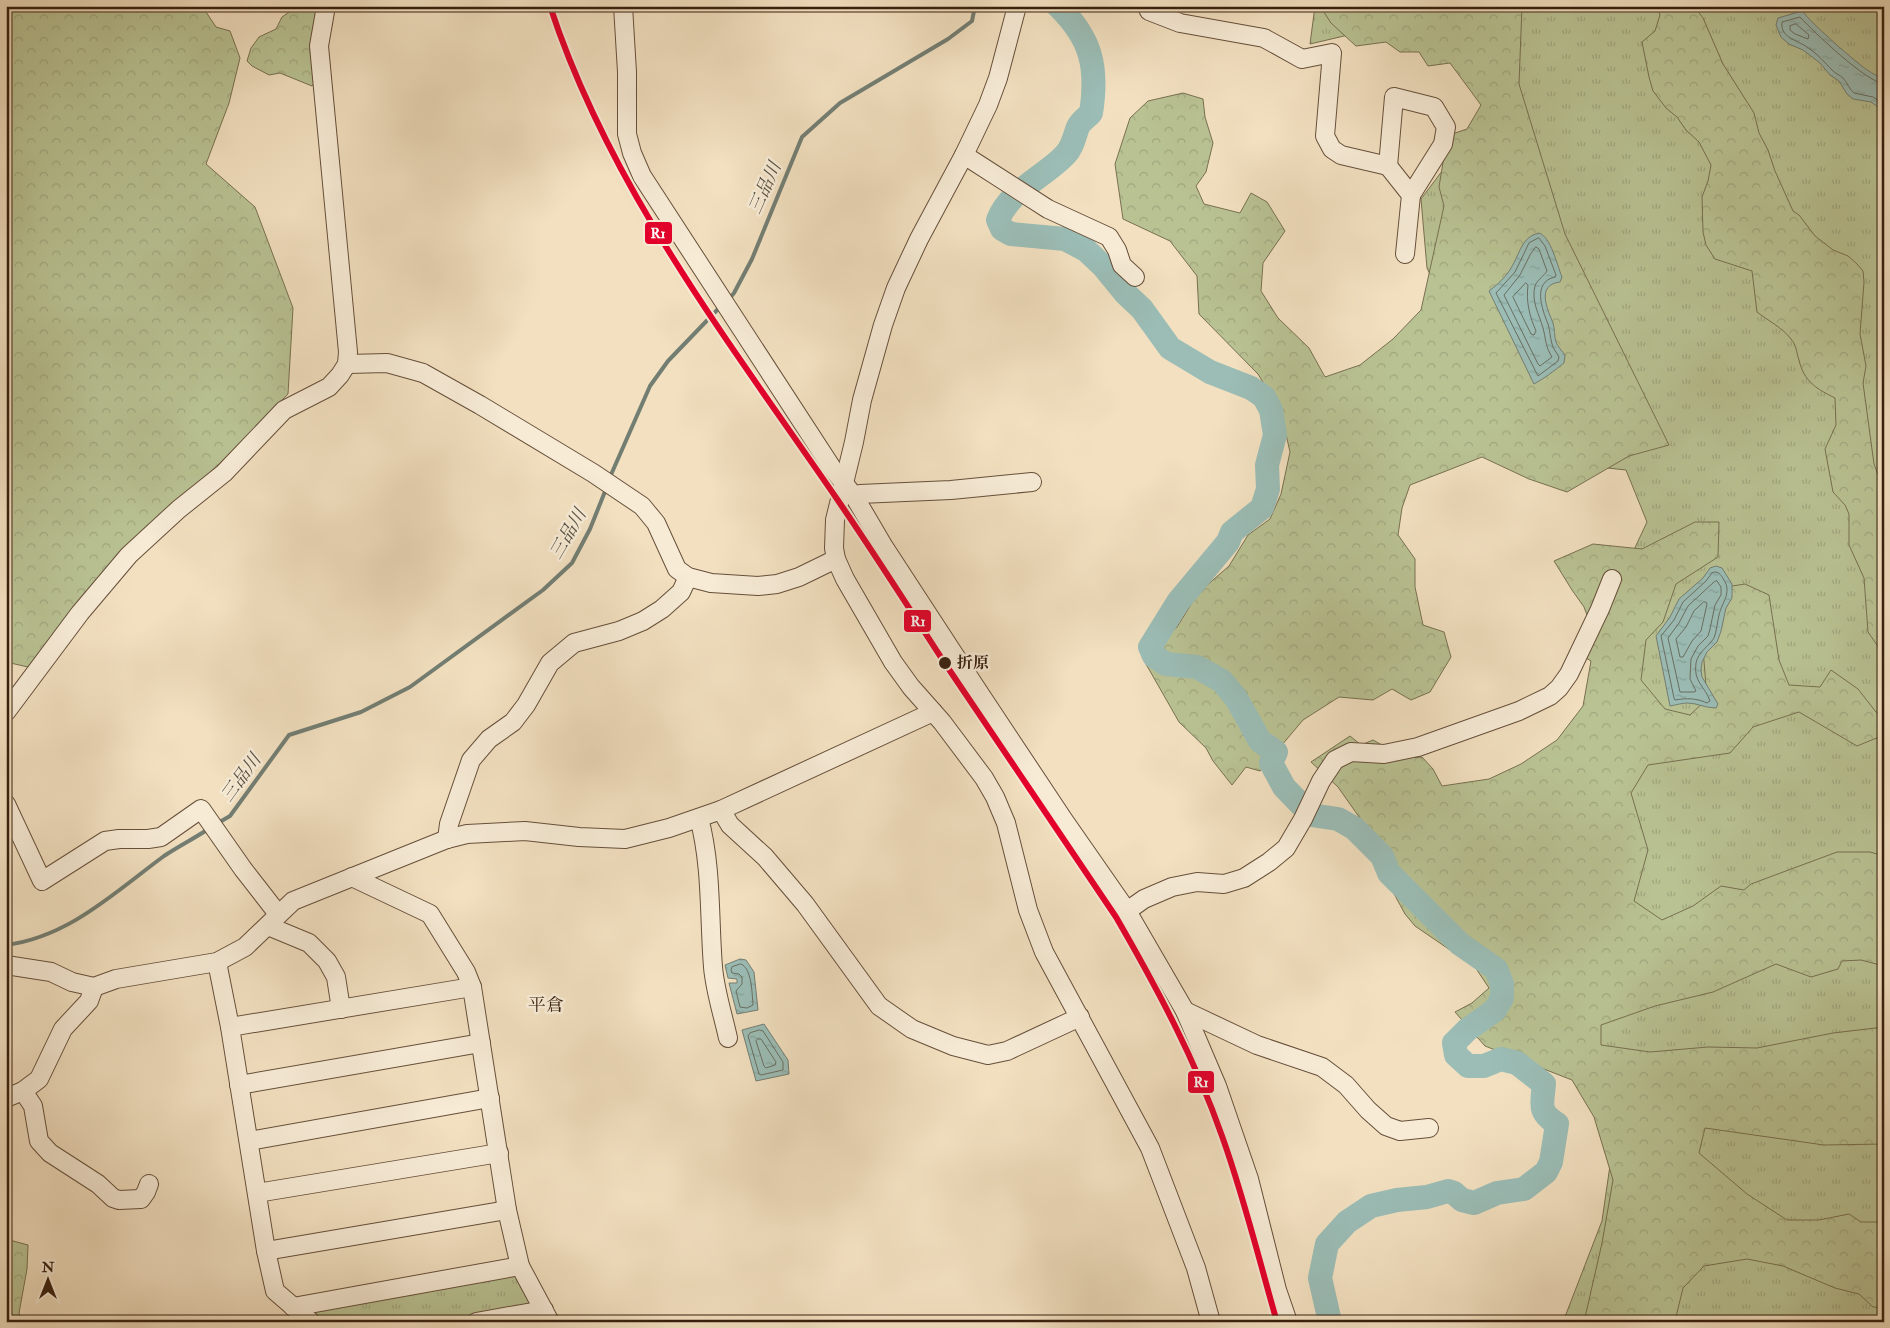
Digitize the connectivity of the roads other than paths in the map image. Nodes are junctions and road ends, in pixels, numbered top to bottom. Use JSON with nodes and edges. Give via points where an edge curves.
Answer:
{"nodes":[{"id":1,"x":326,"y":6,"type":"edge"},
{"id":2,"x":623,"y":6,"type":"edge"},
{"id":3,"x":1017,"y":6,"type":"edge"},
{"id":4,"x":1146,"y":6,"type":"edge"},
{"id":5,"x":964,"y":155,"type":"junction"},
{"id":6,"x":1388,"y":166,"type":"junction"},
{"id":7,"x":1410,"y":195,"type":"junction"},
{"id":8,"x":1405,"y":254,"type":"dead end"},
{"id":9,"x":1135,"y":277,"type":"dead end"},
{"id":10,"x":348,"y":364,"type":"junction"},
{"id":11,"x":1032,"y":482,"type":"dead end"},
{"id":12,"x":849,"y":490,"type":"junction"},
{"id":13,"x":836,"y":559,"type":"junction"},
{"id":14,"x":688,"y":577,"type":"junction"},
{"id":15,"x":1612,"y":579,"type":"dead end"},
{"id":16,"x":6,"y":712,"type":"edge"},
{"id":17,"x":933,"y":712,"type":"junction"},
{"id":18,"x":6,"y":804,"type":"edge"},
{"id":19,"x":721,"y":810,"type":"junction"},
{"id":20,"x":699,"y":818,"type":"junction"},
{"id":21,"x":447,"y":839,"type":"junction"},
{"id":22,"x":352,"y":877,"type":"junction"},
{"id":23,"x":1127,"y":911,"type":"junction"},
{"id":24,"x":273,"y":920,"type":"junction"},
{"id":25,"x":217,"y":962,"type":"junction"},
{"id":26,"x":6,"y":965,"type":"edge"},
{"id":27,"x":94,"y":987,"type":"junction"},
{"id":28,"x":472,"y":987,"type":"junction"},
{"id":29,"x":341,"y":1009,"type":"junction"},
{"id":30,"x":1185,"y":1011,"type":"junction"},
{"id":31,"x":1080,"y":1017,"type":"junction"},
{"id":32,"x":230,"y":1027,"type":"junction"},
{"id":33,"x":728,"y":1038,"type":"dead end"},
{"id":34,"x":481,"y":1043,"type":"junction"},
{"id":35,"x":238,"y":1085,"type":"junction"},
{"id":36,"x":23,"y":1091,"type":"junction"},
{"id":37,"x":6,"y":1098,"type":"edge"},
{"id":38,"x":490,"y":1098,"type":"junction"},
{"id":39,"x":1429,"y":1128,"type":"dead end"},
{"id":40,"x":249,"y":1141,"type":"junction"},
{"id":41,"x":499,"y":1153,"type":"junction"},
{"id":42,"x":149,"y":1184,"type":"dead end"},
{"id":43,"x":257,"y":1193,"type":"junction"},
{"id":44,"x":507,"y":1210,"type":"junction"},
{"id":45,"x":266,"y":1251,"type":"junction"},
{"id":46,"x":520,"y":1266,"type":"junction"},
{"id":47,"x":293,"y":1307,"type":"junction"},
{"id":48,"x":547,"y":1316,"type":"edge"},
{"id":49,"x":310,"y":1322,"type":"edge"},
{"id":50,"x":476,"y":1322,"type":"edge"},
{"id":51,"x":1211,"y":1322,"type":"edge"},
{"id":52,"x":1288,"y":1322,"type":"edge"}],
"edges":[{"from":1,"to":10,"type":"street","via":[[318,46]]},
{"from":2,"to":12,"type":"street","via":[[627,134],[642,176]]},
{"from":3,"to":5,"type":"street","via":[[998,78]]},
{"from":4,"to":6,"type":"street","via":[[1149,11],[1180,23],[1264,38],[1302,59],[1332,53],[1325,136],[1332,149],[1341,154]]},
{"from":5,"to":9,"type":"street","via":[[1048,209],[1109,237],[1122,265]]},
{"from":5,"to":12,"type":"street","via":[[896,288],[883,325],[862,400]]},
{"from":6,"to":7,"type":"street"},
{"from":6,"to":7,"type":"street","via":[[1394,97],[1434,107],[1446,127],[1444,144]]},
{"from":7,"to":8,"type":"street"},
{"from":10,"to":14,"type":"street","via":[[387,363],[423,373],[593,473],[642,506],[656,523],[677,569]]},
{"from":10,"to":16,"type":"street","via":[[329,386],[284,410],[224,473],[129,555],[80,613]]},
{"from":11,"to":12,"type":"street","via":[[860,494]]},
{"from":12,"to":13,"type":"street","via":[[835,520]]},
{"from":12,"to":23,"type":"street","via":[[976,688]]},
{"from":13,"to":14,"type":"street","via":[[777,584],[711,583]]},
{"from":13,"to":17,"type":"street","via":[[852,594],[884,648]]},
{"from":14,"to":21,"type":"street","via":[[681,592],[643,621],[574,644],[550,663],[513,722],[489,739],[471,760]]},
{"from":15,"to":23,"type":"street","via":[[1569,674],[1550,696],[1520,711],[1418,747],[1384,754],[1350,752],[1335,760],[1286,848],[1269,862],[1244,878],[1224,884],[1197,882],[1172,887]]},
{"from":17,"to":19,"type":"street"},
{"from":17,"to":31,"type":"street","via":[[995,797],[1006,823],[1028,910],[1044,952]]},
{"from":18,"to":24,"type":"street","via":[[42,881],[105,841],[161,837],[201,809]]},
{"from":19,"to":20,"type":"street"},
{"from":19,"to":31,"type":"street","via":[[730,826],[765,857],[805,904],[879,1006],[912,1028],[953,1046],[988,1055],[1007,1051]]},
{"from":20,"to":21,"type":"street","via":[[625,839],[518,831],[467,834]]},
{"from":20,"to":33,"type":"street","via":[[709,890],[713,970]]},
{"from":21,"to":22,"type":"street"},
{"from":22,"to":24,"type":"street","via":[[294,901]]},
{"from":22,"to":28,"type":"street","via":[[430,914]]},
{"from":23,"to":30,"type":"street"},
{"from":24,"to":25,"type":"street","via":[[245,947]]},
{"from":24,"to":29,"type":"street","via":[[309,942],[327,961],[336,977]]},
{"from":25,"to":27,"type":"street"},
{"from":25,"to":32,"type":"street"},
{"from":26,"to":27,"type":"street","via":[[51,972],[72,982]]},
{"from":27,"to":36,"type":"street","via":[[89,1001],[63,1028],[39,1078]]},
{"from":28,"to":29,"type":"street"},
{"from":28,"to":34,"type":"street"},
{"from":29,"to":32,"type":"street"},
{"from":30,"to":39,"type":"street","via":[[1257,1046],[1322,1067],[1346,1084],[1386,1126],[1400,1131]]},
{"from":30,"to":52,"type":"street","via":[[1217,1086],[1249,1179]]},
{"from":31,"to":51,"type":"street","via":[[1150,1148],[1196,1268]]},
{"from":32,"to":35,"type":"street"},
{"from":34,"to":35,"type":"street"},
{"from":34,"to":38,"type":"street"},
{"from":35,"to":40,"type":"street"},
{"from":36,"to":37,"type":"street"},
{"from":36,"to":42,"type":"street","via":[[33,1106],[39,1141],[59,1160],[119,1200],[141,1199]]},
{"from":38,"to":40,"type":"street"},
{"from":38,"to":41,"type":"street"},
{"from":40,"to":43,"type":"street"},
{"from":41,"to":43,"type":"street"},
{"from":41,"to":44,"type":"street"},
{"from":43,"to":45,"type":"street"},
{"from":44,"to":45,"type":"street"},
{"from":44,"to":46,"type":"street"},
{"from":45,"to":47,"type":"street","via":[[275,1291]]},
{"from":46,"to":47,"type":"street"},
{"from":46,"to":48,"type":"street"},
{"from":47,"to":49,"type":"street"},
{"from":48,"to":50,"type":"street"}]}
